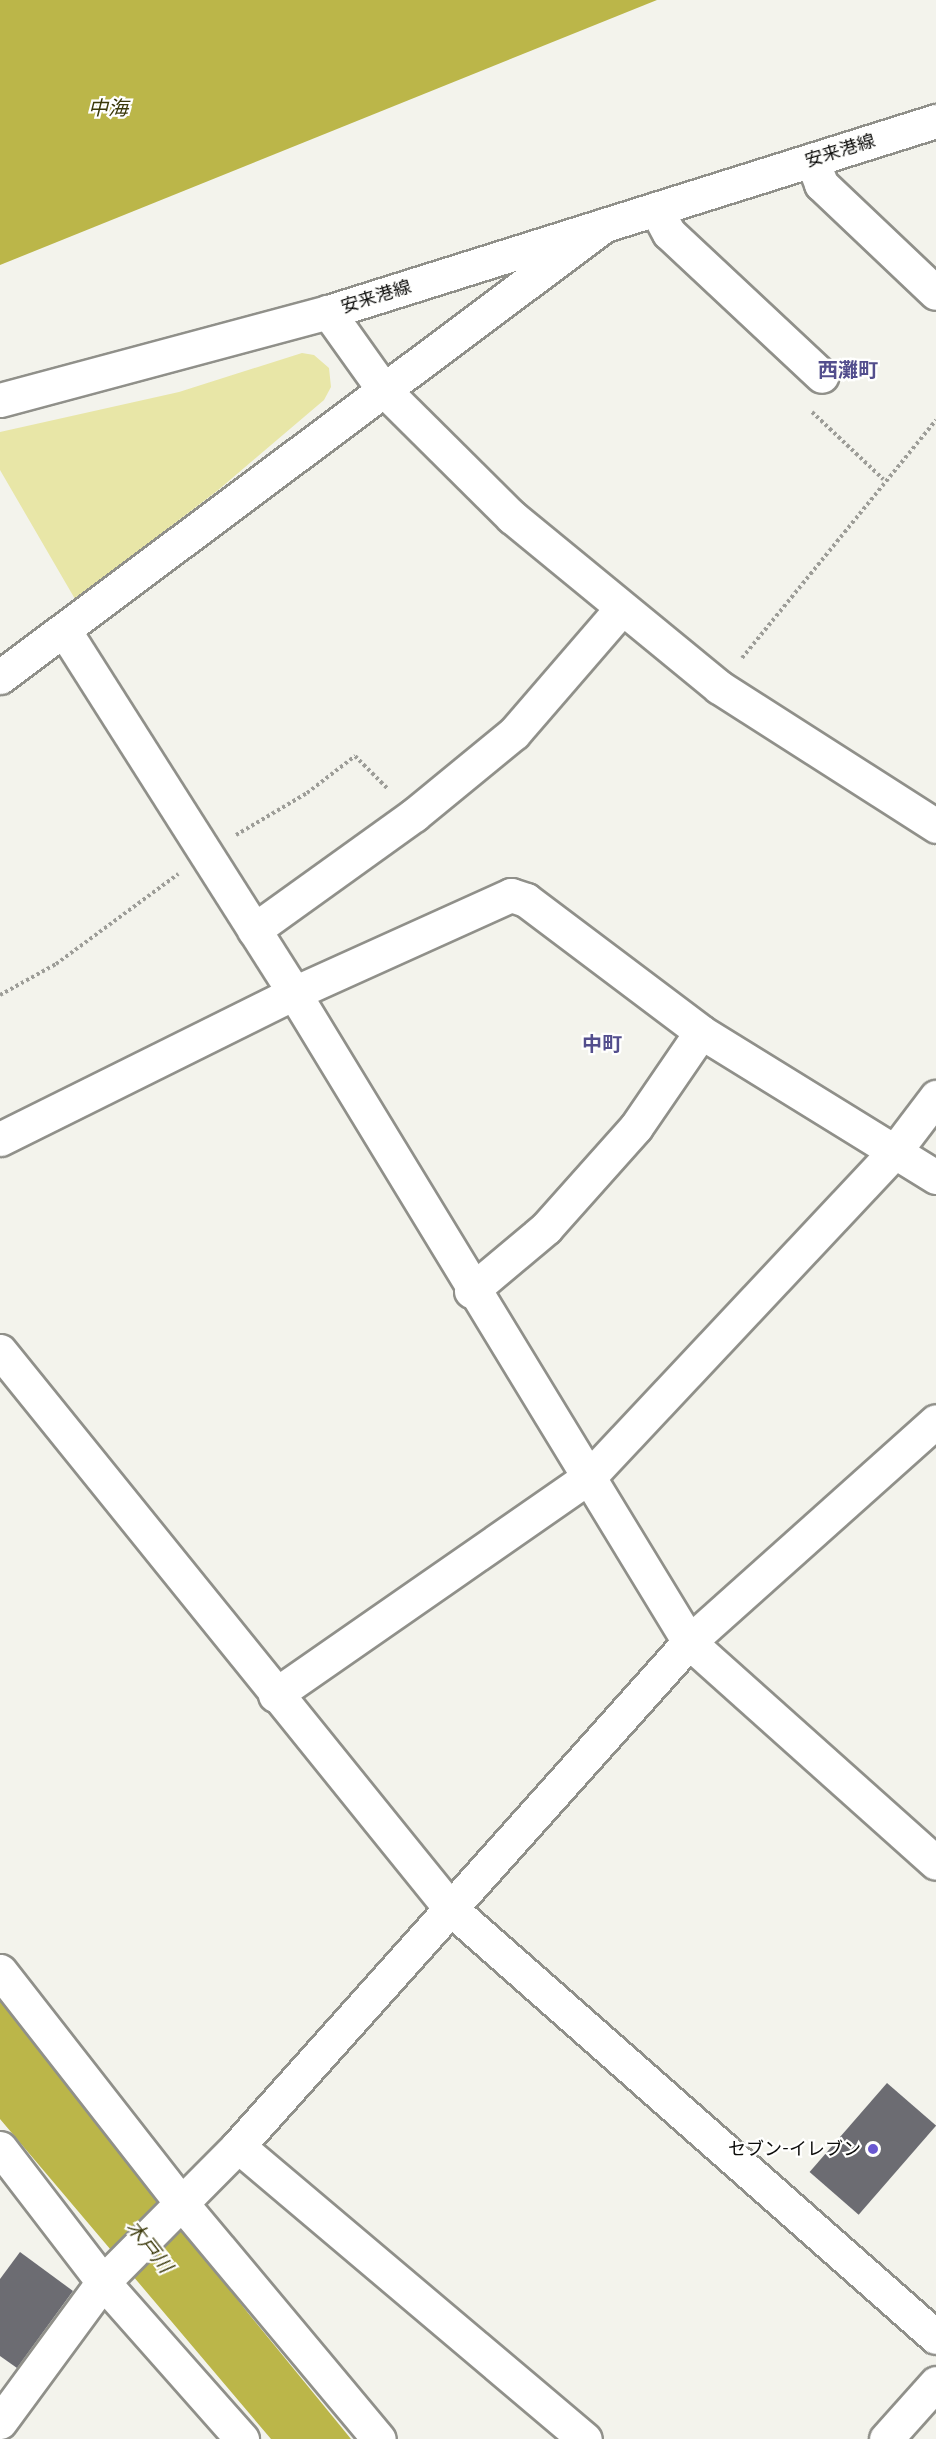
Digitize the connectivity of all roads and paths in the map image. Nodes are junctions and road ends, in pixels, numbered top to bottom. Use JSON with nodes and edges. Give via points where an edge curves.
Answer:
{"nodes":[{"id":1,"x":936,"y":121,"type":"edge"},
{"id":2,"x":812,"y":160,"type":"junction"},
{"id":3,"x":657,"y":209,"type":"junction"},
{"id":4,"x":603,"y":226,"type":"junction"},
{"id":5,"x":936,"y":292,"type":"edge"},
{"id":6,"x":328,"y":312,"type":"junction"},
{"id":7,"x":822,"y":376,"type":"joint"},
{"id":8,"x":383,"y":389,"type":"junction"},
{"id":9,"x":0,"y":400,"type":"edge"},
{"id":10,"x":936,"y":420,"type":"edge"},
{"id":11,"x":883,"y":479,"type":"junction"},
{"id":12,"x":621,"y":609,"type":"junction"},
{"id":13,"x":64,"y":630,"type":"junction"},
{"id":14,"x":0,"y":676,"type":"edge"},
{"id":15,"x":719,"y":687,"type":"junction"},
{"id":16,"x":936,"y":826,"type":"edge"},
{"id":17,"x":254,"y":930,"type":"junction"},
{"id":18,"x":294,"y":993,"type":"junction"},
{"id":19,"x":701,"y":1032,"type":"junction"},
{"id":20,"x":936,"y":1097,"type":"edge"},
{"id":21,"x":0,"y":1139,"type":"edge"},
{"id":22,"x":895,"y":1151,"type":"junction"},
{"id":23,"x":936,"y":1177,"type":"edge"},
{"id":24,"x":471,"y":1291,"type":"junction"},
{"id":25,"x":0,"y":1351,"type":"edge"},
{"id":26,"x":936,"y":1421,"type":"edge"},
{"id":27,"x":589,"y":1476,"type":"junction"},
{"id":28,"x":689,"y":1642,"type":"junction"},
{"id":29,"x":275,"y":1695,"type":"junction"},
{"id":30,"x":936,"y":1863,"type":"edge"},
{"id":31,"x":450,"y":1908,"type":"junction"},
{"id":32,"x":0,"y":1971,"type":"edge"},
{"id":33,"x":237,"y":2146,"type":"junction"},
{"id":34,"x":0,"y":2148,"type":"edge"},
{"id":35,"x":180,"y":2208,"type":"junction"},
{"id":36,"x":108,"y":2277,"type":"junction"},
{"id":37,"x":936,"y":2337,"type":"edge"},
{"id":38,"x":936,"y":2383,"type":"edge"},
{"id":39,"x":0,"y":2422,"type":"edge"},
{"id":40,"x":242,"y":2439,"type":"edge"},
{"id":41,"x":379,"y":2439,"type":"edge"},
{"id":42,"x":585,"y":2439,"type":"edge"},
{"id":43,"x":886,"y":2439,"type":"edge"}],
"edges":[{"from":1,"to":2,"type":"main road","name":"安来港線"},
{"from":2,"to":3,"type":"main road","name":"安来港線"},
{"from":2,"to":5,"type":"main road","via":[[821,184]]},
{"from":3,"to":4,"type":"main road","name":"安来港線"},
{"from":3,"to":7,"type":"main road","via":[[669,233]]},
{"from":4,"to":6,"type":"main road","name":"安来港線"},
{"from":4,"to":8,"type":"main road"},
{"from":6,"to":8,"type":"main road","name":"安来港線"},
{"from":6,"to":9,"type":"main road"},
{"from":7,"to":11,"type":"path","via":[[799,400]]},
{"from":8,"to":12,"type":"main road","name":"安来港線","via":[[512,517]]},
{"from":8,"to":13,"type":"main road"},
{"from":10,"to":11,"type":"path"},
{"from":11,"to":15,"type":"path"},
{"from":12,"to":15,"type":"main road","name":"安来港線"},
{"from":12,"to":17,"type":"main road","via":[[514,733],[414,815]]},
{"from":13,"to":14,"type":"main road"},
{"from":13,"to":17,"type":"main road"},
{"from":15,"to":16,"type":"main road","name":"安来港線"},
{"from":17,"to":18,"type":"main road"},
{"from":18,"to":19,"type":"main road","via":[[511,895],[526,900]]},
{"from":18,"to":21,"type":"main road"},
{"from":18,"to":24,"type":"main road"},
{"from":19,"to":22,"type":"main road"},
{"from":19,"to":24,"type":"main road","via":[[629,1136],[546,1228]]},
{"from":20,"to":22,"type":"main road"},
{"from":22,"to":23,"type":"main road"},
{"from":22,"to":27,"type":"main road"},
{"from":24,"to":27,"type":"main road"},
{"from":25,"to":29,"type":"main road"},
{"from":26,"to":28,"type":"main road"},
{"from":27,"to":28,"type":"main road"},
{"from":27,"to":29,"type":"main road"},
{"from":28,"to":30,"type":"main road"},
{"from":28,"to":31,"type":"main road"},
{"from":29,"to":31,"type":"main road"},
{"from":31,"to":33,"type":"main road"},
{"from":31,"to":37,"type":"main road"},
{"from":32,"to":35,"type":"main road"},
{"from":33,"to":35,"type":"main road"},
{"from":33,"to":42,"type":"main road"},
{"from":34,"to":36,"type":"main road"},
{"from":35,"to":36,"type":"main road"},
{"from":35,"to":41,"type":"main road"},
{"from":36,"to":39,"type":"main road"},
{"from":36,"to":40,"type":"main road"},
{"from":38,"to":43,"type":"main road"}]}
